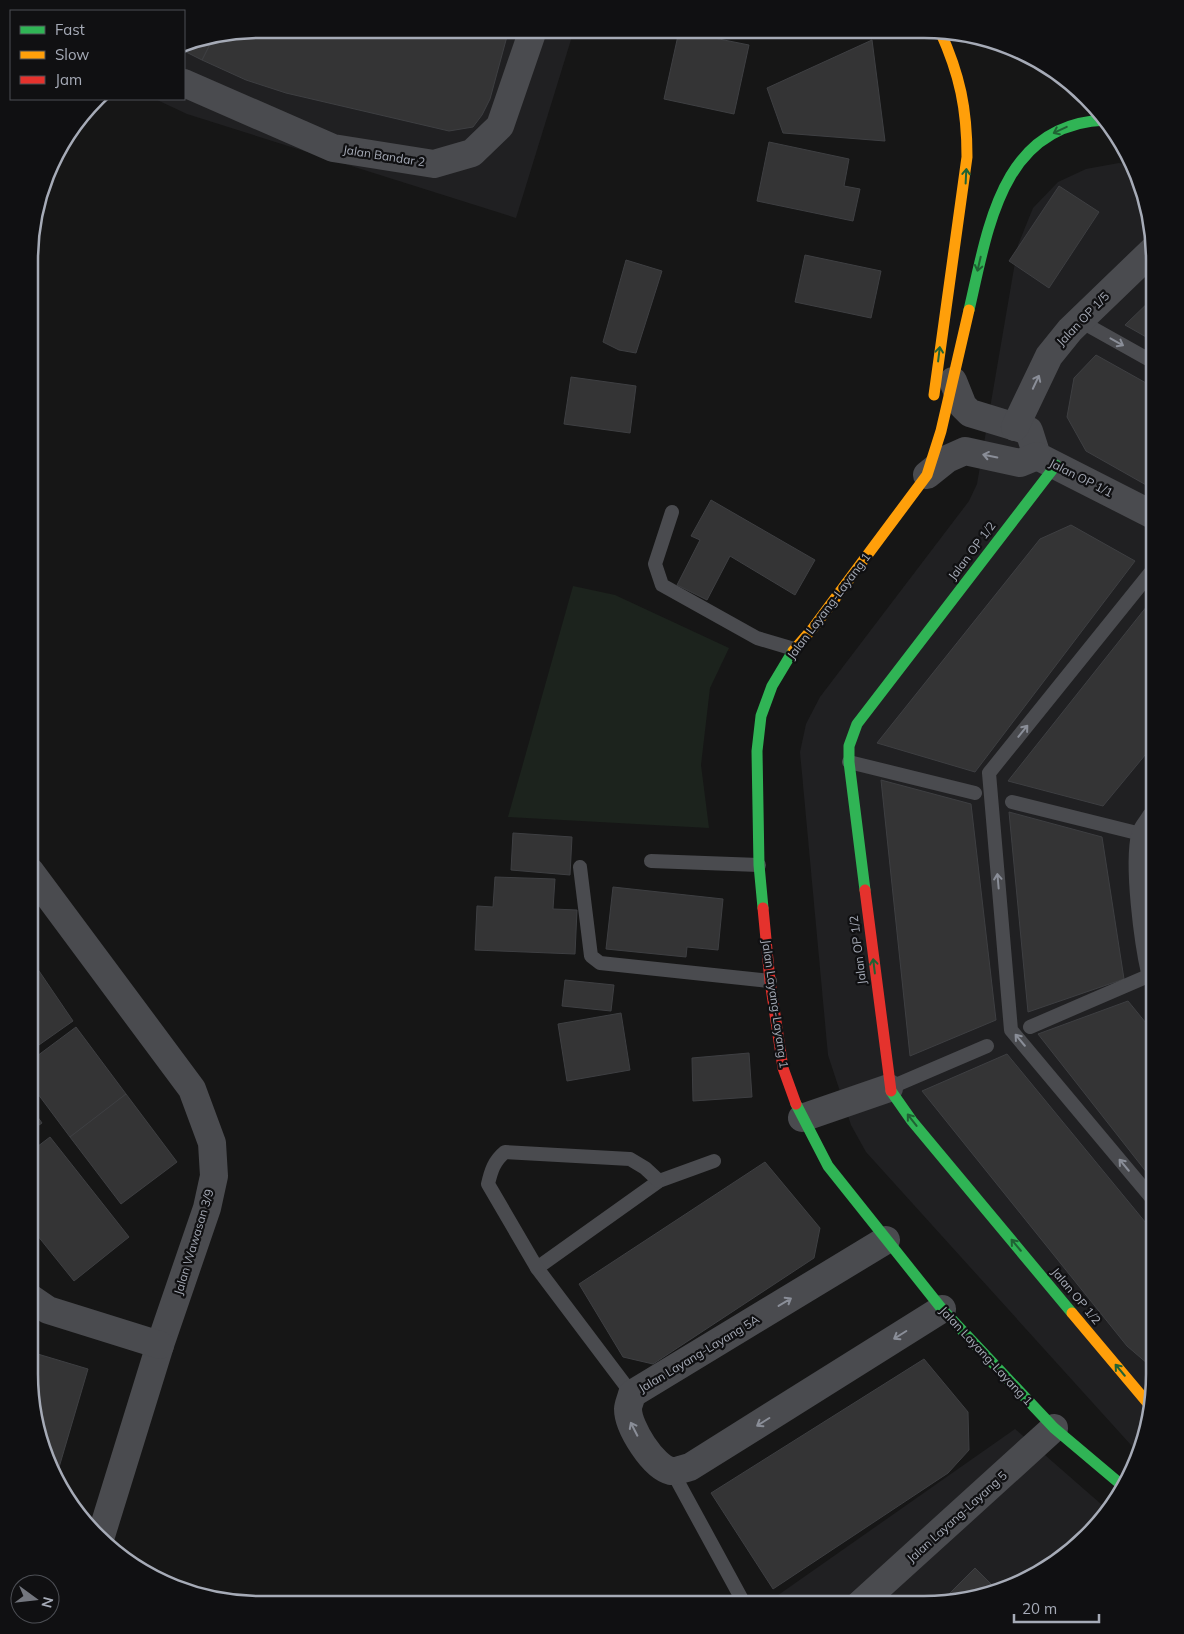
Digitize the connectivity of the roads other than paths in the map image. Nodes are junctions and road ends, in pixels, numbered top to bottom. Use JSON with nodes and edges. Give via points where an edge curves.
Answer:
{"nodes":[{"id":1,"x":531,"y":38,"type":"edge"},
{"id":2,"x":944,"y":38,"type":"edge"},
{"id":3,"x":185,"y":83,"type":"edge"},
{"id":4,"x":1097,"y":119,"type":"edge"},
{"id":5,"x":1146,"y":257,"type":"edge"},
{"id":6,"x":1080,"y":321,"type":"junction"},
{"id":7,"x":1146,"y":358,"type":"edge"},
{"id":8,"x":953,"y":381,"type":"junction"},
{"id":9,"x":930,"y":411,"type":"dead end"},
{"id":10,"x":1016,"y":426,"type":"junction"},
{"id":11,"x":1046,"y":461,"type":"junction"},
{"id":12,"x":918,"y":479,"type":"junction"},
{"id":13,"x":906,"y":501,"type":"junction"},
{"id":14,"x":1146,"y":511,"type":"edge"},
{"id":15,"x":672,"y":512,"type":"dead end"},
{"id":16,"x":1146,"y":578,"type":"edge"},
{"id":17,"x":794,"y":649,"type":"junction"},
{"id":18,"x":849,"y":762,"type":"junction"},
{"id":19,"x":975,"y":793,"type":"dead end"},
{"id":20,"x":1012,"y":802,"type":"dead end"},
{"id":21,"x":1146,"y":826,"type":"edge"},
{"id":22,"x":1146,"y":845,"type":"edge"},
{"id":23,"x":651,"y":861,"type":"dead end"},
{"id":24,"x":759,"y":865,"type":"junction"},
{"id":25,"x":580,"y":867,"type":"dead end"},
{"id":26,"x":38,"y":882,"type":"edge"},
{"id":27,"x":1146,"y":898,"type":"edge"},
{"id":28,"x":1146,"y":977,"type":"edge"},
{"id":29,"x":770,"y":981,"type":"junction"},
{"id":30,"x":1030,"y":1027,"type":"dead end"},
{"id":31,"x":987,"y":1046,"type":"dead end"},
{"id":32,"x":889,"y":1088,"type":"junction"},
{"id":33,"x":802,"y":1118,"type":"junction"},
{"id":34,"x":714,"y":1161,"type":"dead end"},
{"id":35,"x":659,"y":1181,"type":"junction"},
{"id":36,"x":1146,"y":1191,"type":"edge"},
{"id":37,"x":886,"y":1240,"type":"junction"},
{"id":38,"x":537,"y":1268,"type":"junction"},
{"id":39,"x":38,"y":1303,"type":"edge"},
{"id":40,"x":942,"y":1309,"type":"junction"},
{"id":41,"x":160,"y":1345,"type":"junction"},
{"id":42,"x":632,"y":1394,"type":"junction"},
{"id":43,"x":1145,"y":1400,"type":"edge"},
{"id":44,"x":1054,"y":1428,"type":"junction"},
{"id":45,"x":672,"y":1471,"type":"junction"},
{"id":46,"x":1119,"y":1483,"type":"edge"},
{"id":47,"x":102,"y":1532,"type":"edge"},
{"id":48,"x":740,"y":1596,"type":"edge"},
{"id":49,"x":869,"y":1596,"type":"edge"}],
"edges":[{"from":1,"to":3,"type":"street","name":"Jalan Bandar 2","via":[[500,126],[472,153],[434,164],[333,148]]},
{"from":9,"to":2,"type":"street","one_way":true,"via":[[965,194],[967,155],[962,88],[957,66]]},
{"from":4,"to":8,"type":"street","name":"Jalan Layang-Layang 1","one_way":true,"via":[[1073,124],[1031,148],[1002,187],[991,215]]},
{"from":5,"to":6,"type":"street","name":"Jalan OP 1/5"},
{"from":6,"to":7,"type":"lane","one_way":true},
{"from":10,"to":6,"type":"street","name":"Jalan OP 1/5","one_way":true,"via":[[1049,356]]},
{"from":8,"to":10,"type":"street","name":"Jalan OP 1/1","via":[[963,406],[970,413]]},
{"from":8,"to":12,"type":"street","name":"Jalan Layang-Layang 1","via":[[941,431]]},
{"from":10,"to":11,"type":"street","name":"Jalan OP 1/1","via":[[1029,430]]},
{"from":11,"to":12,"type":"street","name":"Jalan Layang-Layang 1","one_way":true,"via":[[1020,463],[965,451]]},
{"from":11,"to":14,"type":"street","name":"Jalan OP 1/1"},
{"from":11,"to":18,"type":"street","name":"Jalan OP 1/2","via":[[857,724],[849,746]]},
{"from":12,"to":13,"type":"street","name":"Jalan Layang-Layang 1"},
{"from":12,"to":13,"type":"street","name":"Jalan Layang-Layang 1"},
{"from":13,"to":17,"type":"street","name":"Jalan Layang-Layang 1"},
{"from":15,"to":17,"type":"lane","via":[[655,564],[662,585],[757,638]]},
{"from":36,"to":16,"type":"lane","one_way":true,"via":[[1011,1030],[989,773]]},
{"from":17,"to":24,"type":"street","name":"Jalan Layang-Layang 1","via":[[772,686],[760,716],[757,751]]},
{"from":18,"to":19,"type":"lane"},
{"from":32,"to":18,"type":"street","name":"Jalan OP 1/2","one_way":true},
{"from":20,"to":21,"type":"lane"},
{"from":22,"to":27,"type":"street","via":[[1143,859]]},
{"from":23,"to":24,"type":"lane"},
{"from":24,"to":29,"type":"street","name":"Jalan Layang-Layang 1"},
{"from":25,"to":29,"type":"lane","via":[[591,956],[600,963]]},
{"from":26,"to":41,"type":"street","name":"Jalan Wawasan 3/9","via":[[192,1089],[212,1143],[214,1176],[206,1208]]},
{"from":28,"to":30,"type":"lane"},
{"from":29,"to":33,"type":"street","name":"Jalan Layang-Layang 1","via":[[783,1068]]},
{"from":31,"to":32,"type":"lane"},
{"from":32,"to":33,"type":"street"},
{"from":43,"to":32,"type":"street","name":"Jalan OP 1/2","one_way":true,"via":[[918,1128]]},
{"from":33,"to":37,"type":"street","name":"Jalan Layang-Layang 1","via":[[828,1166]]},
{"from":34,"to":35,"type":"lane"},
{"from":35,"to":38,"type":"lane"},
{"from":35,"to":38,"type":"lane","via":[[630,1159],[504,1152],[490,1173],[488,1184]]},
{"from":37,"to":40,"type":"street","name":"Jalan Layang-Layang 1"},
{"from":42,"to":37,"type":"street","name":"Jalan Layang-Layang 5A","one_way":true},
{"from":38,"to":42,"type":"lane"},
{"from":39,"to":41,"type":"street","via":[[48,1310]]},
{"from":40,"to":44,"type":"street","name":"Jalan Layang-Layang 1"},
{"from":40,"to":45,"type":"street","one_way":true,"via":[[690,1467]]},
{"from":41,"to":47,"type":"street","name":"Jalan Wawasan 3/9"},
{"from":45,"to":42,"type":"street","name":"Jalan Layang-Layang 5A","one_way":true,"via":[[660,1465],[646,1450],[631,1424],[628,1408]]},
{"from":44,"to":46,"type":"street","name":"Jalan Layang-Layang 1"},
{"from":44,"to":49,"type":"street","name":"Jalan Layang-Layang 5"},
{"from":45,"to":48,"type":"lane"}]}
